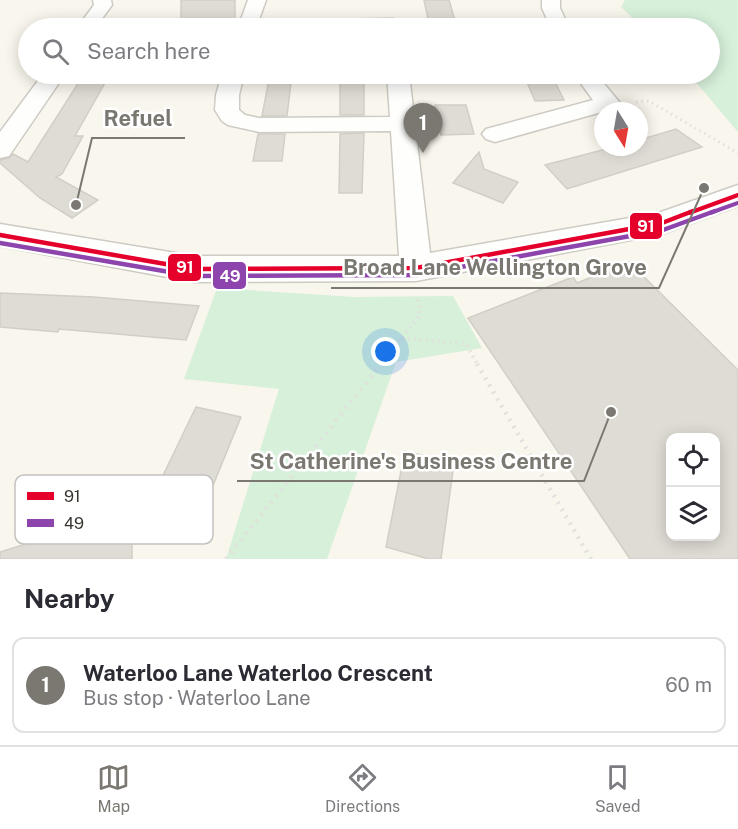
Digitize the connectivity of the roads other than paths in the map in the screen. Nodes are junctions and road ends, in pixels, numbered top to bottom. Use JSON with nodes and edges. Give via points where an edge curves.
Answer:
{"nodes":[{"id":1,"x":102,"y":0,"type":"edge"},
{"id":2,"x":257,"y":0,"type":"edge"},
{"id":3,"x":551,"y":0,"type":"edge"},
{"id":4,"x":93,"y":18,"type":"edge"},
{"id":5,"x":251,"y":18,"type":"edge"},
{"id":6,"x":556,"y":18,"type":"edge"},
{"id":7,"x":47,"y":84,"type":"edge"},
{"id":8,"x":231,"y":84,"type":"edge"},
{"id":9,"x":399,"y":84,"type":"edge"},
{"id":10,"x":593,"y":84,"type":"edge"},
{"id":11,"x":402,"y":124,"type":"junction"},
{"id":12,"x":495,"y":134,"type":"dead end"},
{"id":13,"x":0,"y":150,"type":"edge"},
{"id":14,"x":738,"y":195,"type":"edge"},
{"id":15,"x":0,"y":235,"type":"edge"},
{"id":16,"x":416,"y":268,"type":"junction"}],
"edges":[{"from":1,"to":4,"type":"street","via":[[103,5]]},
{"from":2,"to":5,"type":"street"},
{"from":3,"to":6,"type":"street"},
{"from":7,"to":13,"type":"street"},
{"from":8,"to":11,"type":"street","via":[[226,109],[235,121],[259,125]]},
{"from":9,"to":11,"type":"street"},
{"from":10,"to":12,"type":"street","via":[[608,104]]},
{"from":11,"to":16,"type":"street"},
{"from":14,"to":16,"type":"street","via":[[662,223]]},
{"from":15,"to":16,"type":"street","via":[[194,269]]}]}
